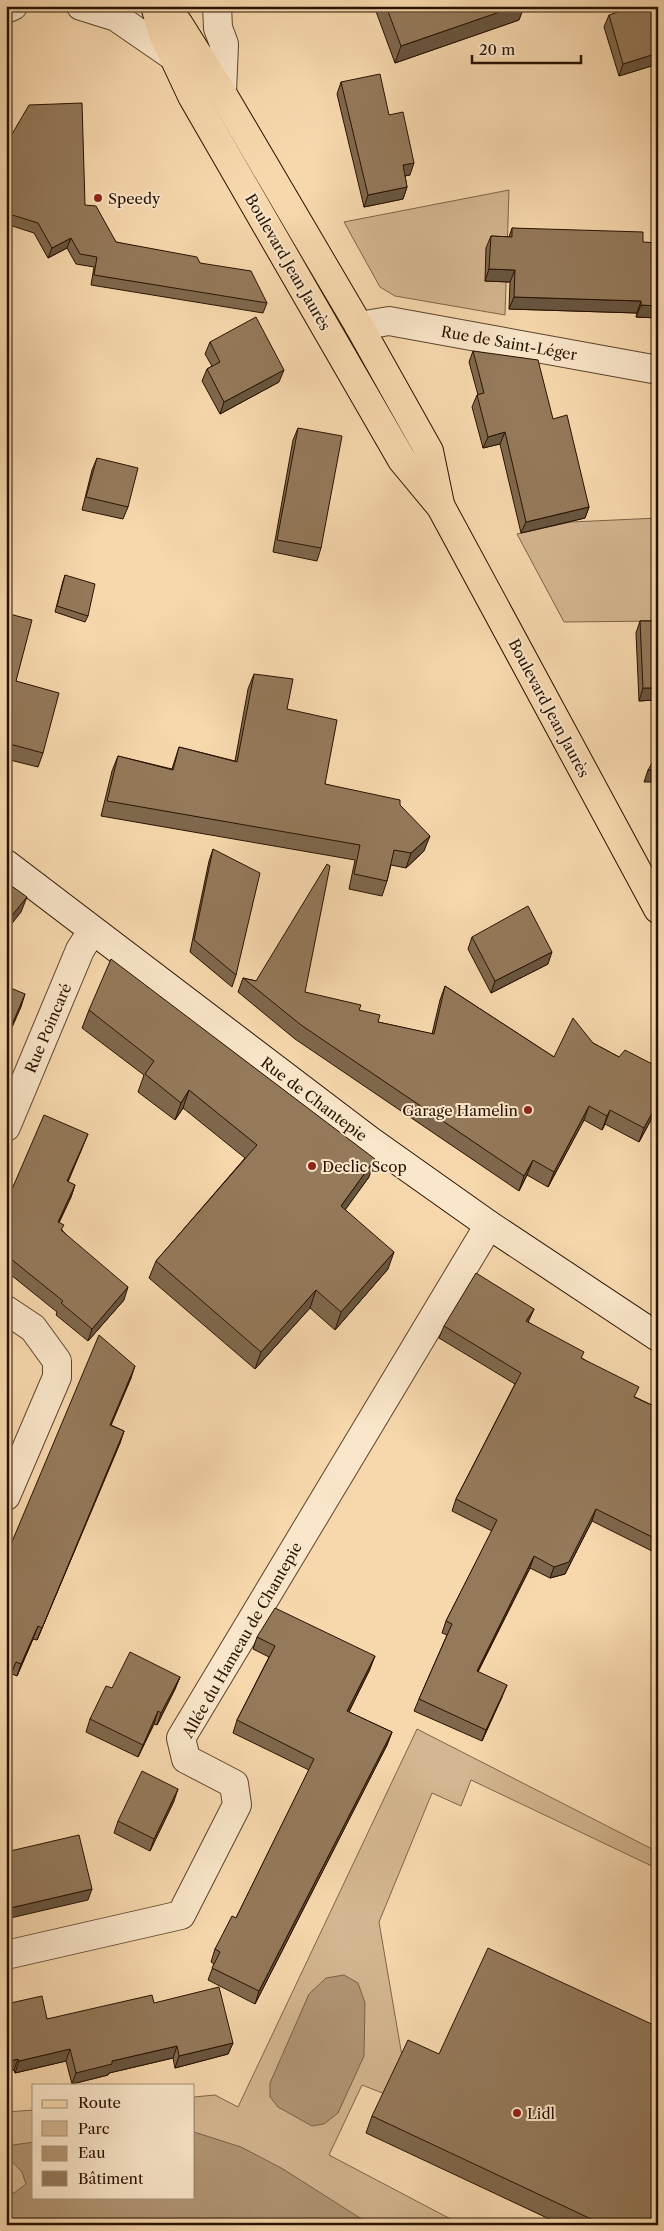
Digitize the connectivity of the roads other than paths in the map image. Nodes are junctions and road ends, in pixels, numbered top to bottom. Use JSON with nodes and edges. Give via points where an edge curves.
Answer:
{"nodes":[{"id":1,"x":13,"y":6,"type":"edge"},
{"id":2,"x":81,"y":6,"type":"edge"},
{"id":3,"x":155,"y":6,"type":"edge"},
{"id":4,"x":163,"y":6,"type":"edge"},
{"id":5,"x":216,"y":6,"type":"edge"},
{"id":6,"x":6,"y":8,"type":"edge"},
{"id":7,"x":174,"y":57,"type":"junction"},
{"id":8,"x":222,"y":92,"type":"junction"},
{"id":9,"x":359,"y":326,"type":"junction"},
{"id":10,"x":658,"y":370,"type":"edge"},
{"id":11,"x":441,"y":508,"type":"junction"},
{"id":12,"x":6,"y":864,"type":"edge"},
{"id":13,"x":658,"y":909,"type":"edge"},
{"id":14,"x":92,"y":931,"type":"junction"},
{"id":15,"x":6,"y":1127,"type":"edge"},
{"id":16,"x":489,"y":1225,"type":"junction"},
{"id":17,"x":6,"y":1310,"type":"edge"},
{"id":18,"x":658,"y":1337,"type":"edge"},
{"id":19,"x":6,"y":1496,"type":"edge"},
{"id":20,"x":6,"y":1955,"type":"edge"}],
"edges":[{"from":1,"to":6,"type":"street"},
{"from":2,"to":7,"type":"street","via":[[116,18]]},
{"from":3,"to":7,"type":"main road","name":"Boulevard Jean Jaurès"},
{"from":4,"to":8,"type":"main road","name":"Boulevard Jean Jaurès","via":[[178,23]]},
{"from":5,"to":8,"type":"street","via":[[218,28],[224,44]]},
{"from":7,"to":11,"type":"main road","name":"Boulevard Jean Jaurès","via":[[192,96],[402,460]]},
{"from":8,"to":9,"type":"main road","name":"Boulevard Jean Jaurès"},
{"from":9,"to":10,"type":"street","name":"Rue de Saint-Léger","via":[[389,321]]},
{"from":9,"to":11,"type":"main road","name":"Boulevard Jean Jaurès","via":[[429,451]]},
{"from":11,"to":13,"type":"main road","name":"Boulevard Jean Jaurès"},
{"from":12,"to":14,"type":"street","name":"Rue de Chantepie"},
{"from":14,"to":15,"type":"street","name":"Rue Poincaré","via":[[80,950]]},
{"from":14,"to":16,"type":"street","name":"Rue de Chantepie","via":[[369,1140]]},
{"from":16,"to":18,"type":"street","name":"Rue de Chantepie"},
{"from":16,"to":20,"type":"street","name":"Allée du Hameau de Chantepie","via":[[181,1738],[186,1759],[234,1784],[237,1805],[181,1915]]},
{"from":17,"to":19,"type":"street","via":[[33,1328],[57,1362],[57,1376]]}]}
